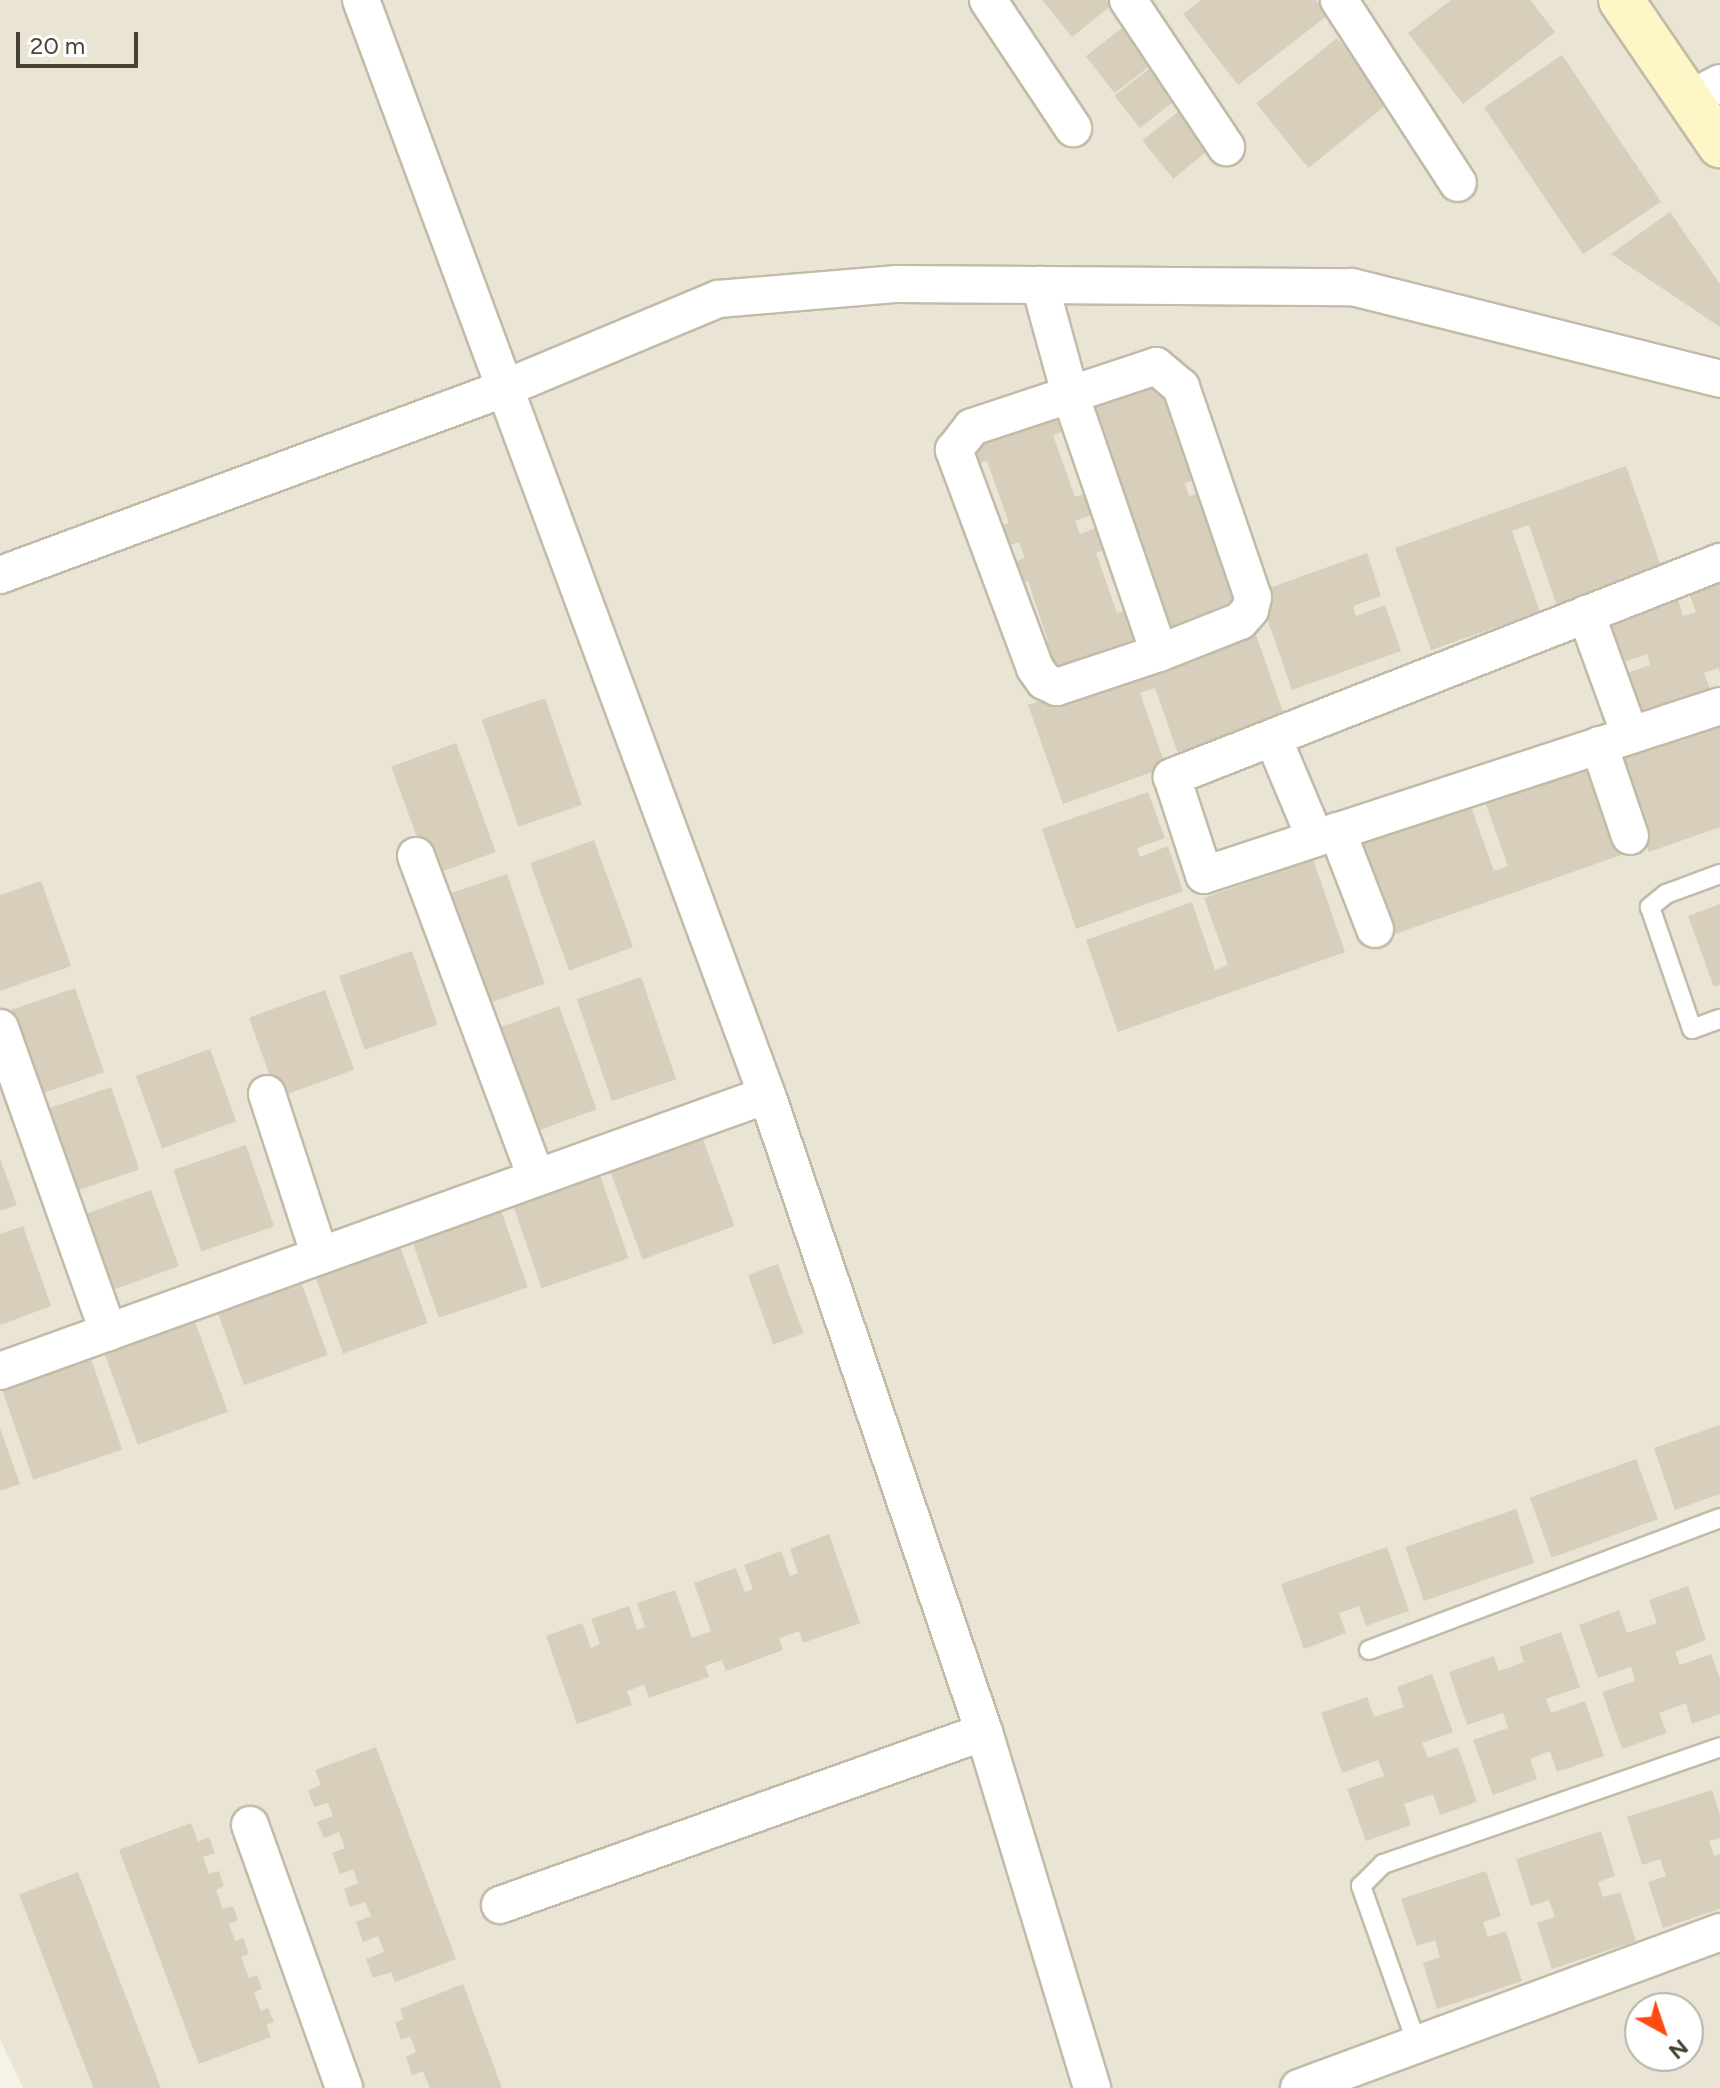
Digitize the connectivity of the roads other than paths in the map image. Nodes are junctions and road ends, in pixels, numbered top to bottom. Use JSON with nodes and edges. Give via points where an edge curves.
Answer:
{"nodes":[{"id":1,"x":361,"y":0,"type":"edge"},
{"id":2,"x":988,"y":0,"type":"edge"},
{"id":3,"x":1128,"y":0,"type":"edge"},
{"id":4,"x":1339,"y":0,"type":"edge"},
{"id":5,"x":1621,"y":0,"type":"edge"},
{"id":6,"x":1704,"y":91,"type":"edge"},
{"id":7,"x":1073,"y":128,"type":"dead end"},
{"id":8,"x":1720,"y":145,"type":"edge"},
{"id":9,"x":1226,"y":147,"type":"dead end"},
{"id":10,"x":1458,"y":183,"type":"dead end"},
{"id":11,"x":1040,"y":285,"type":"junction"},
{"id":12,"x":1720,"y":379,"type":"edge"},
{"id":13,"x":503,"y":389,"type":"junction"},
{"id":14,"x":1070,"y":394,"type":"junction"},
{"id":15,"x":1720,"y":562,"type":"edge"},
{"id":16,"x":0,"y":575,"type":"edge"},
{"id":17,"x":1586,"y":614,"type":"junction"},
{"id":18,"x":1159,"y":653,"type":"junction"},
{"id":19,"x":1720,"y":706,"type":"edge"},
{"id":20,"x":1273,"y":738,"type":"junction"},
{"id":21,"x":1615,"y":740,"type":"junction"},
{"id":22,"x":1326,"y":835,"type":"junction"},
{"id":23,"x":1630,"y":836,"type":"dead end"},
{"id":24,"x":416,"y":856,"type":"dead end"},
{"id":25,"x":1720,"y":874,"type":"edge"},
{"id":26,"x":1375,"y":929,"type":"dead end"},
{"id":27,"x":1720,"y":1019,"type":"edge"},
{"id":28,"x":0,"y":1028,"type":"edge"},
{"id":29,"x":267,"y":1094,"type":"dead end"},
{"id":30,"x":767,"y":1095,"type":"junction"},
{"id":31,"x":536,"y":1177,"type":"junction"},
{"id":32,"x":320,"y":1256,"type":"junction"},
{"id":33,"x":108,"y":1332,"type":"junction"},
{"id":34,"x":0,"y":1371,"type":"edge"},
{"id":35,"x":1720,"y":1518,"type":"edge"},
{"id":36,"x":1369,"y":1650,"type":"dead end"},
{"id":37,"x":984,"y":1732,"type":"junction"},
{"id":38,"x":1720,"y":1747,"type":"edge"},
{"id":39,"x":250,"y":1825,"type":"dead end"},
{"id":40,"x":500,"y":1905,"type":"dead end"},
{"id":41,"x":1720,"y":1932,"type":"edge"},
{"id":42,"x":1417,"y":2044,"type":"junction"},
{"id":43,"x":344,"y":2088,"type":"edge"},
{"id":44,"x":1092,"y":2088,"type":"edge"},
{"id":45,"x":1299,"y":2088,"type":"edge"}],
"edges":[{"from":1,"to":13,"type":"street"},
{"from":2,"to":7,"type":"street"},
{"from":3,"to":9,"type":"street"},
{"from":4,"to":10,"type":"street"},
{"from":5,"to":6,"type":"street"},
{"from":6,"to":8,"type":"street"},
{"from":11,"to":12,"type":"street","via":[[1352,287]]},
{"from":11,"to":13,"type":"street","via":[[897,284],[718,299]]},
{"from":11,"to":14,"type":"street"},
{"from":13,"to":16,"type":"street"},
{"from":13,"to":30,"type":"street"},
{"from":14,"to":18,"type":"street"},
{"from":14,"to":18,"type":"street","via":[[1156,366],[1181,387],[1253,597],[1240,621]]},
{"from":14,"to":18,"type":"street","via":[[972,427],[954,450],[957,463],[1044,681],[1057,687]]},
{"from":15,"to":17,"type":"street"},
{"from":17,"to":20,"type":"street"},
{"from":17,"to":21,"type":"street"},
{"from":19,"to":21,"type":"street"},
{"from":20,"to":22,"type":"street"},
{"from":20,"to":22,"type":"street","via":[[1172,777],[1204,875]]},
{"from":21,"to":22,"type":"street"},
{"from":21,"to":23,"type":"street"},
{"from":22,"to":26,"type":"street"},
{"from":24,"to":31,"type":"street"},
{"from":25,"to":27,"type":"lane","via":[[1666,894],[1650,907],[1692,1029]]},
{"from":28,"to":33,"type":"street"},
{"from":29,"to":32,"type":"street"},
{"from":30,"to":31,"type":"street"},
{"from":30,"to":37,"type":"street"},
{"from":31,"to":32,"type":"street"},
{"from":32,"to":33,"type":"street"},
{"from":33,"to":34,"type":"street"},
{"from":35,"to":36,"type":"lane"},
{"from":37,"to":40,"type":"street"},
{"from":37,"to":44,"type":"street"},
{"from":38,"to":42,"type":"lane","via":[[1383,1864],[1361,1886]]},
{"from":39,"to":43,"type":"street"},
{"from":41,"to":42,"type":"street"},
{"from":42,"to":45,"type":"street"}]}
